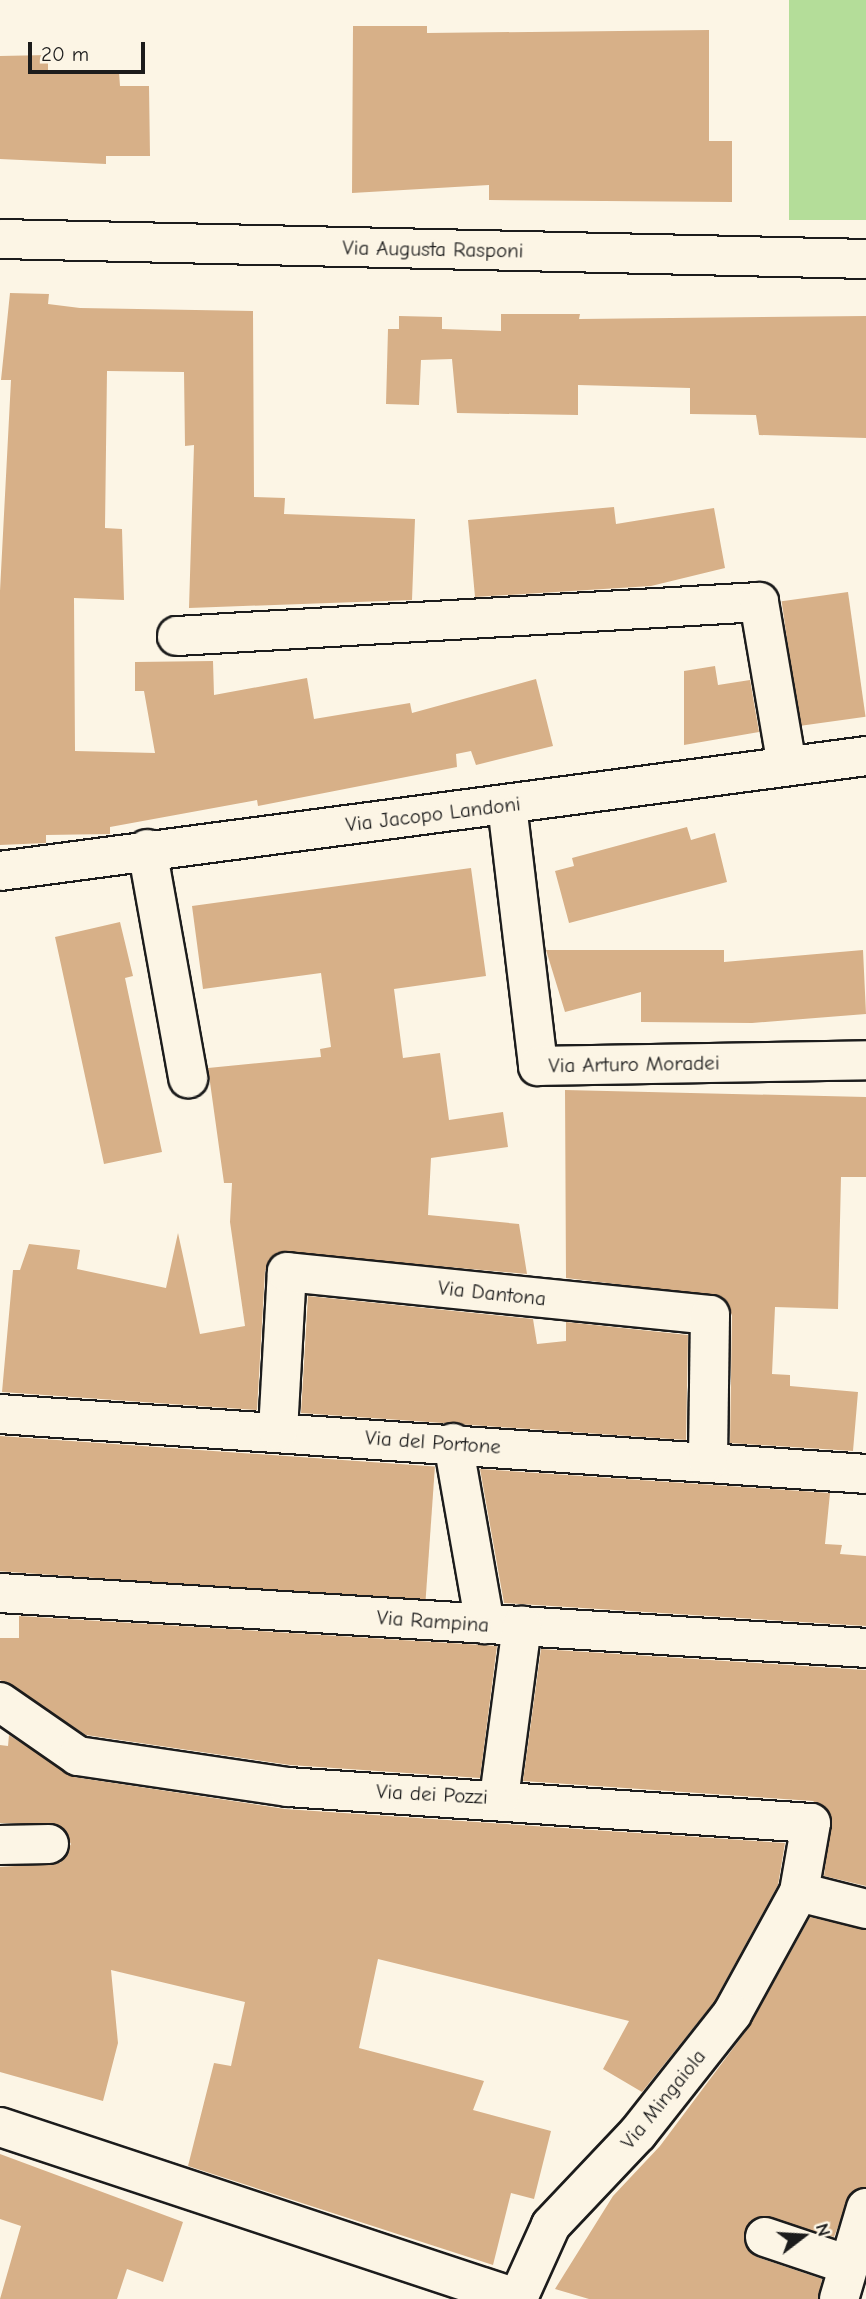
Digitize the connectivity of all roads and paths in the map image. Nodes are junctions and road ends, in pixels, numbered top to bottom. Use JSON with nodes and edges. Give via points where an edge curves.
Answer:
{"nodes":[{"id":1,"x":0,"y":239,"type":"edge"},
{"id":2,"x":866,"y":259,"type":"edge"},
{"id":3,"x":177,"y":636,"type":"dead end"},
{"id":4,"x":866,"y":756,"type":"edge"},
{"id":5,"x":788,"y":765,"type":"junction"},
{"id":6,"x":507,"y":805,"type":"junction"},
{"id":7,"x":147,"y":849,"type":"junction"},
{"id":8,"x":0,"y":871,"type":"edge"},
{"id":9,"x":866,"y":1060,"type":"edge"},
{"id":10,"x":188,"y":1078,"type":"dead end"},
{"id":11,"x":0,"y":1414,"type":"edge"},
{"id":12,"x":278,"y":1431,"type":"junction"},
{"id":13,"x":453,"y":1443,"type":"junction"},
{"id":14,"x":708,"y":1461,"type":"junction"},
{"id":15,"x":866,"y":1474,"type":"edge"},
{"id":16,"x":0,"y":1594,"type":"edge"},
{"id":17,"x":485,"y":1624,"type":"junction"},
{"id":18,"x":522,"y":1626,"type":"junction"},
{"id":19,"x":866,"y":1648,"type":"edge"},
{"id":20,"x":0,"y":1702,"type":"edge"},
{"id":21,"x":499,"y":1798,"type":"junction"},
{"id":22,"x":49,"y":1844,"type":"dead end"},
{"id":23,"x":0,"y":1845,"type":"edge"},
{"id":24,"x":799,"y":1892,"type":"junction"},
{"id":25,"x":866,"y":1909,"type":"edge"},
{"id":26,"x":0,"y":2127,"type":"edge"},
{"id":27,"x":866,"y":2208,"type":"edge"},
{"id":28,"x":765,"y":2237,"type":"dead end"},
{"id":29,"x":843,"y":2282,"type":"edge"},
{"id":30,"x":518,"y":2299,"type":"edge"}],
"edges":[{"from":1,"to":2,"type":"street","name":"Via Augusta Rasponi"},
{"from":3,"to":5,"type":"street","via":[[759,602]]},
{"from":4,"to":5,"type":"street","name":"Via Jacopo Landoni"},
{"from":5,"to":6,"type":"street","name":"Via Jacopo Landoni"},
{"from":6,"to":7,"type":"street","name":"Via Jacopo Landoni"},
{"from":6,"to":9,"type":"street","name":"Via Arturo Moradei","via":[[538,1066]]},
{"from":7,"to":8,"type":"street","name":"Via Jacopo Landoni"},
{"from":7,"to":10,"type":"street"},
{"from":11,"to":12,"type":"street","name":"Via del Portone"},
{"from":12,"to":13,"type":"street","name":"Via del Portone"},
{"from":12,"to":14,"type":"street","name":"Via Dantona","via":[[287,1272],[710,1315]]},
{"from":13,"to":14,"type":"street","name":"Via del Portone"},
{"from":13,"to":17,"type":"street"},
{"from":14,"to":15,"type":"street","name":"Via del Portone"},
{"from":16,"to":17,"type":"street","name":"Via Rampina"},
{"from":17,"to":18,"type":"street","name":"Via Rampina"},
{"from":18,"to":19,"type":"street","name":"Via Rampina"},
{"from":18,"to":21,"type":"street"},
{"from":20,"to":21,"type":"street","name":"Via dei Pozzi","via":[[78,1756],[288,1787]]},
{"from":21,"to":24,"type":"street","name":"Via dei Pozzi","via":[[811,1823]]},
{"from":22,"to":23,"type":"street"},
{"from":24,"to":25,"type":"street"},
{"from":24,"to":30,"type":"street","name":"Via Mingaiola","via":[[732,2014],[638,2133],[551,2225]]},
{"from":26,"to":30,"type":"street"},
{"from":27,"to":29,"type":"street"},
{"from":28,"to":29,"type":"street"}]}
